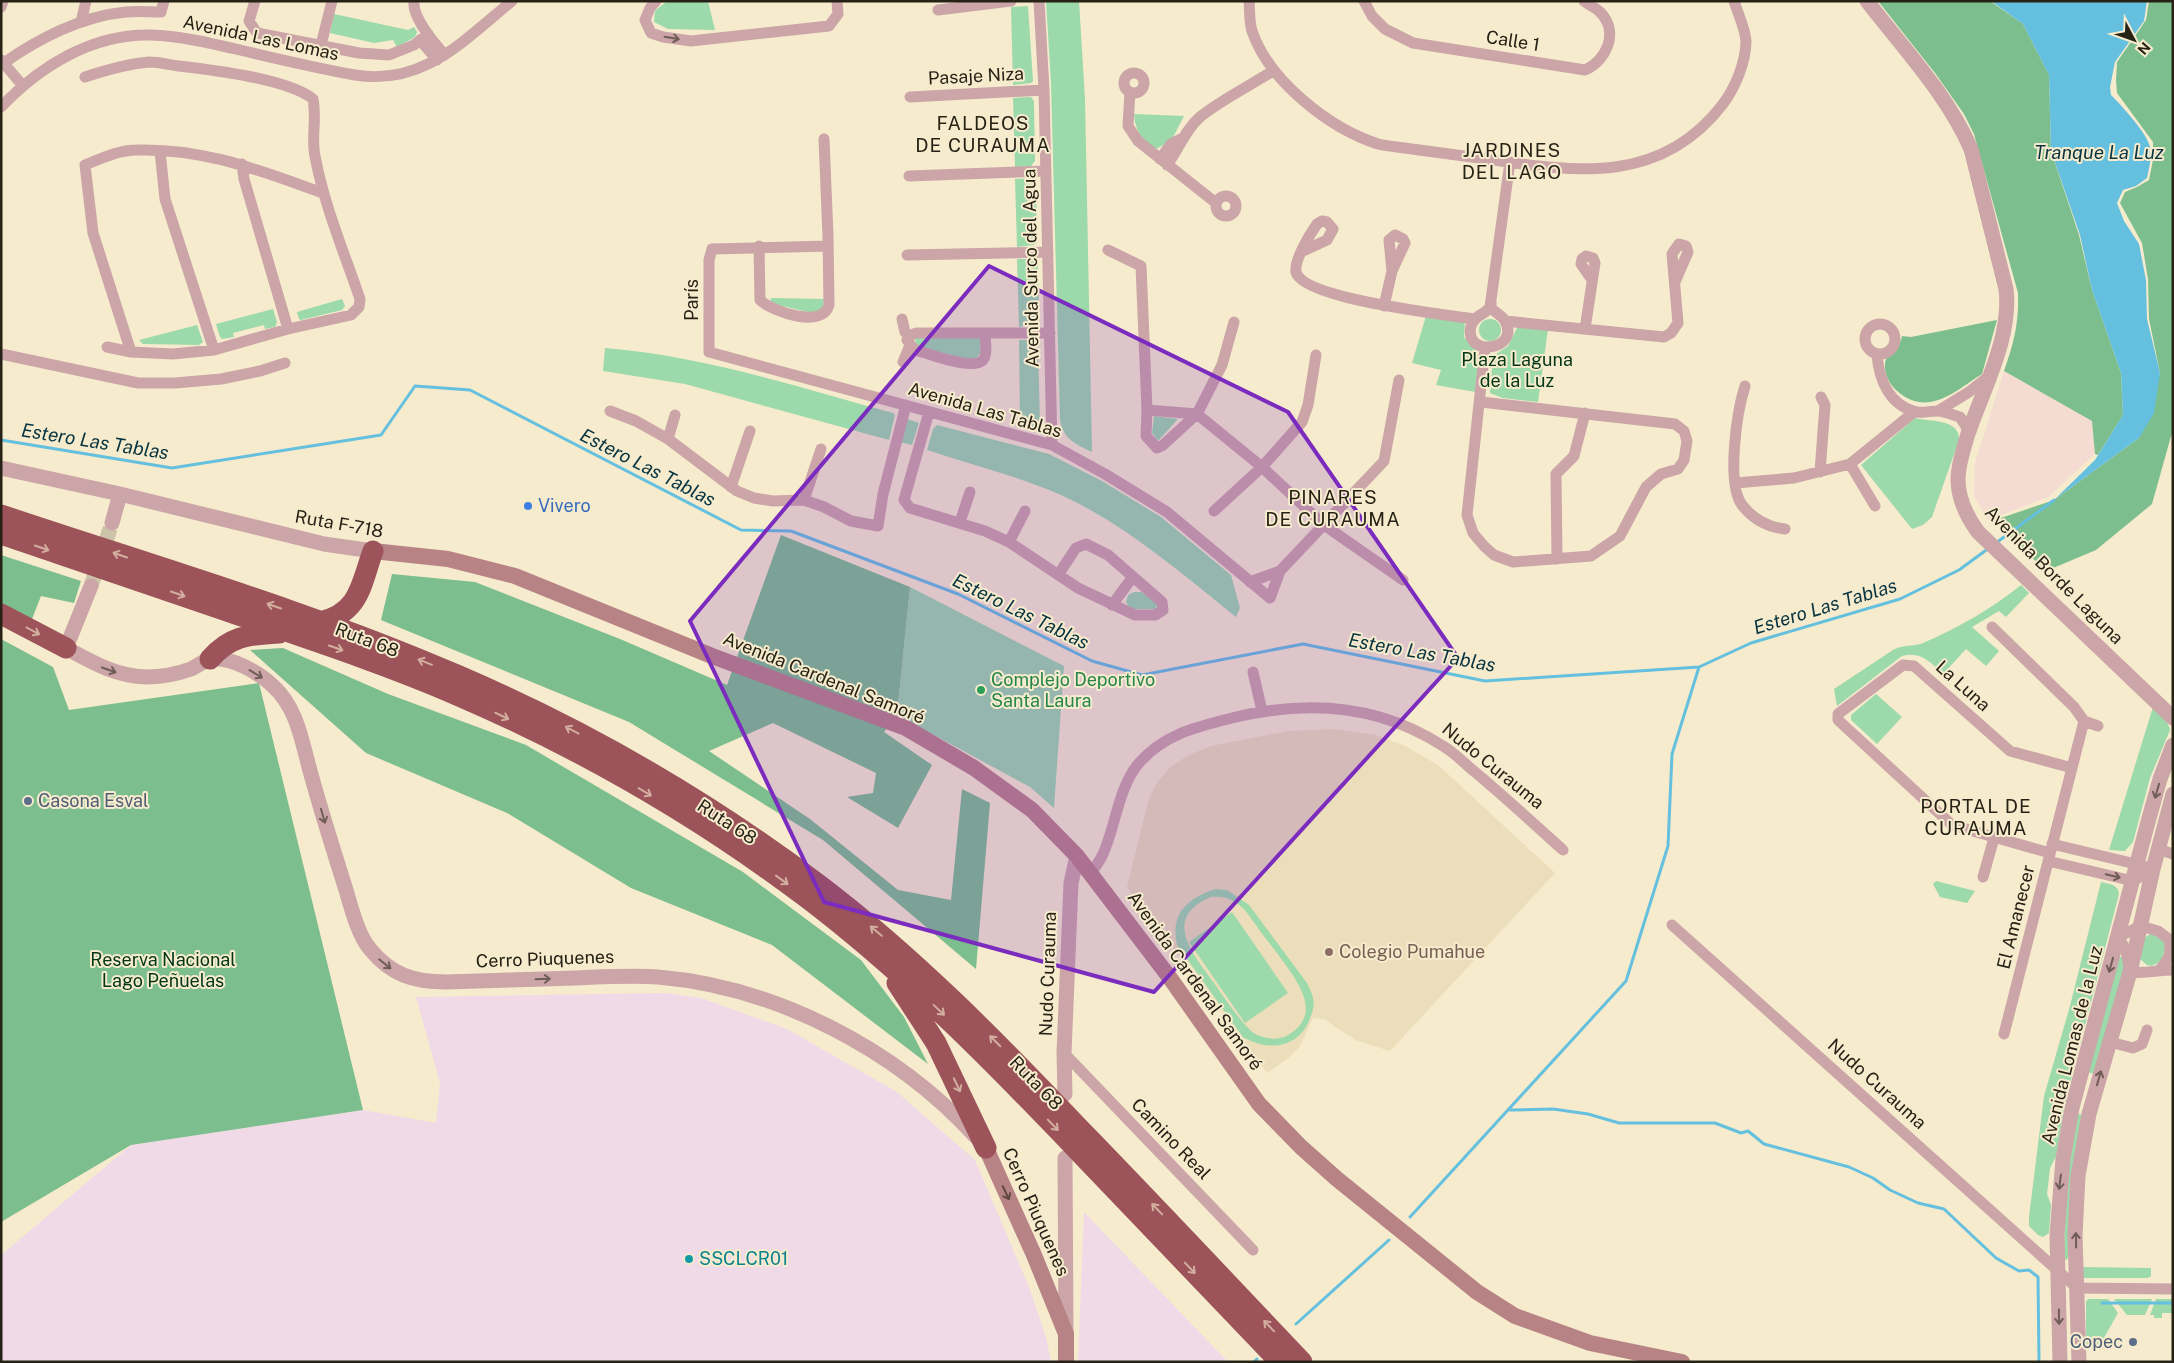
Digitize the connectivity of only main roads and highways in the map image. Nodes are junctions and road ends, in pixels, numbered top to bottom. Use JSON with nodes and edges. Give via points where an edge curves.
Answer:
{"nodes":[{"id":1,"x":1,"y":515,"type":"edge"},
{"id":2,"x":1,"y":534,"type":"edge"},
{"id":3,"x":373,"y":551,"type":"joint"},
{"id":4,"x":354,"y":604,"type":"junction"},
{"id":5,"x":1,"y":614,"type":"edge"},
{"id":6,"x":320,"y":622,"type":"junction"},
{"id":7,"x":290,"y":632,"type":"junction"},
{"id":8,"x":664,"y":635,"type":"joint"},
{"id":9,"x":377,"y":644,"type":"junction"},
{"id":10,"x":66,"y":648,"type":"road end"},
{"id":11,"x":210,"y":659,"type":"road end"},
{"id":12,"x":863,"y":943,"type":"junction"},
{"id":13,"x":986,"y":1148,"type":"joint"},
{"id":14,"x":1066,"y":1362,"type":"edge"},
{"id":15,"x":1280,"y":1362,"type":"edge"},
{"id":16,"x":1302,"y":1362,"type":"edge"},
{"id":17,"x":1682,"y":1362,"type":"edge"}],
"edges":[{"from":6,"to":1,"type":"highway","name":"Ruta 68","one_way":true},
{"from":2,"to":7,"type":"highway","name":"Ruta 68","one_way":true},
{"from":3,"to":4,"type":"highway"},
{"from":3,"to":8,"type":"main road","name":"Ruta F-718","via":[[448,560],[515,576]]},
{"from":4,"to":6,"type":"highway","via":[[338,616]]},
{"from":4,"to":9,"type":"highway","via":[[361,624]]},
{"from":5,"to":10,"type":"highway","one_way":true},
{"from":6,"to":9,"type":"highway","name":"Ruta 68"},
{"from":7,"to":11,"type":"highway","via":[[245,636],[229,642]]},
{"from":7,"to":12,"type":"highway","name":"Ruta 68","one_way":true,"via":[[458,696],[582,756],[729,843],[807,898]]},
{"from":8,"to":17,"type":"main road","name":"Avenida Cardenal Samoré","via":[[906,728],[1015,796],[1048,825],[1091,873],[1259,1104],[1301,1148],[1477,1292],[1515,1316],[1590,1342]]},
{"from":16,"to":9,"type":"highway","name":"Ruta 68","one_way":true,"via":[[986,1032],[890,943],[823,888],[716,814],[579,733],[459,676]]},
{"from":12,"to":13,"type":"highway","one_way":true,"via":[[909,1000],[936,1043]]},
{"from":12,"to":15,"type":"highway","name":"Ruta 68","one_way":true,"via":[[976,1046]]},
{"from":13,"to":14,"type":"main road","name":"Cerro Piuquenes","one_way":true,"via":[[1066,1334]]}]}
